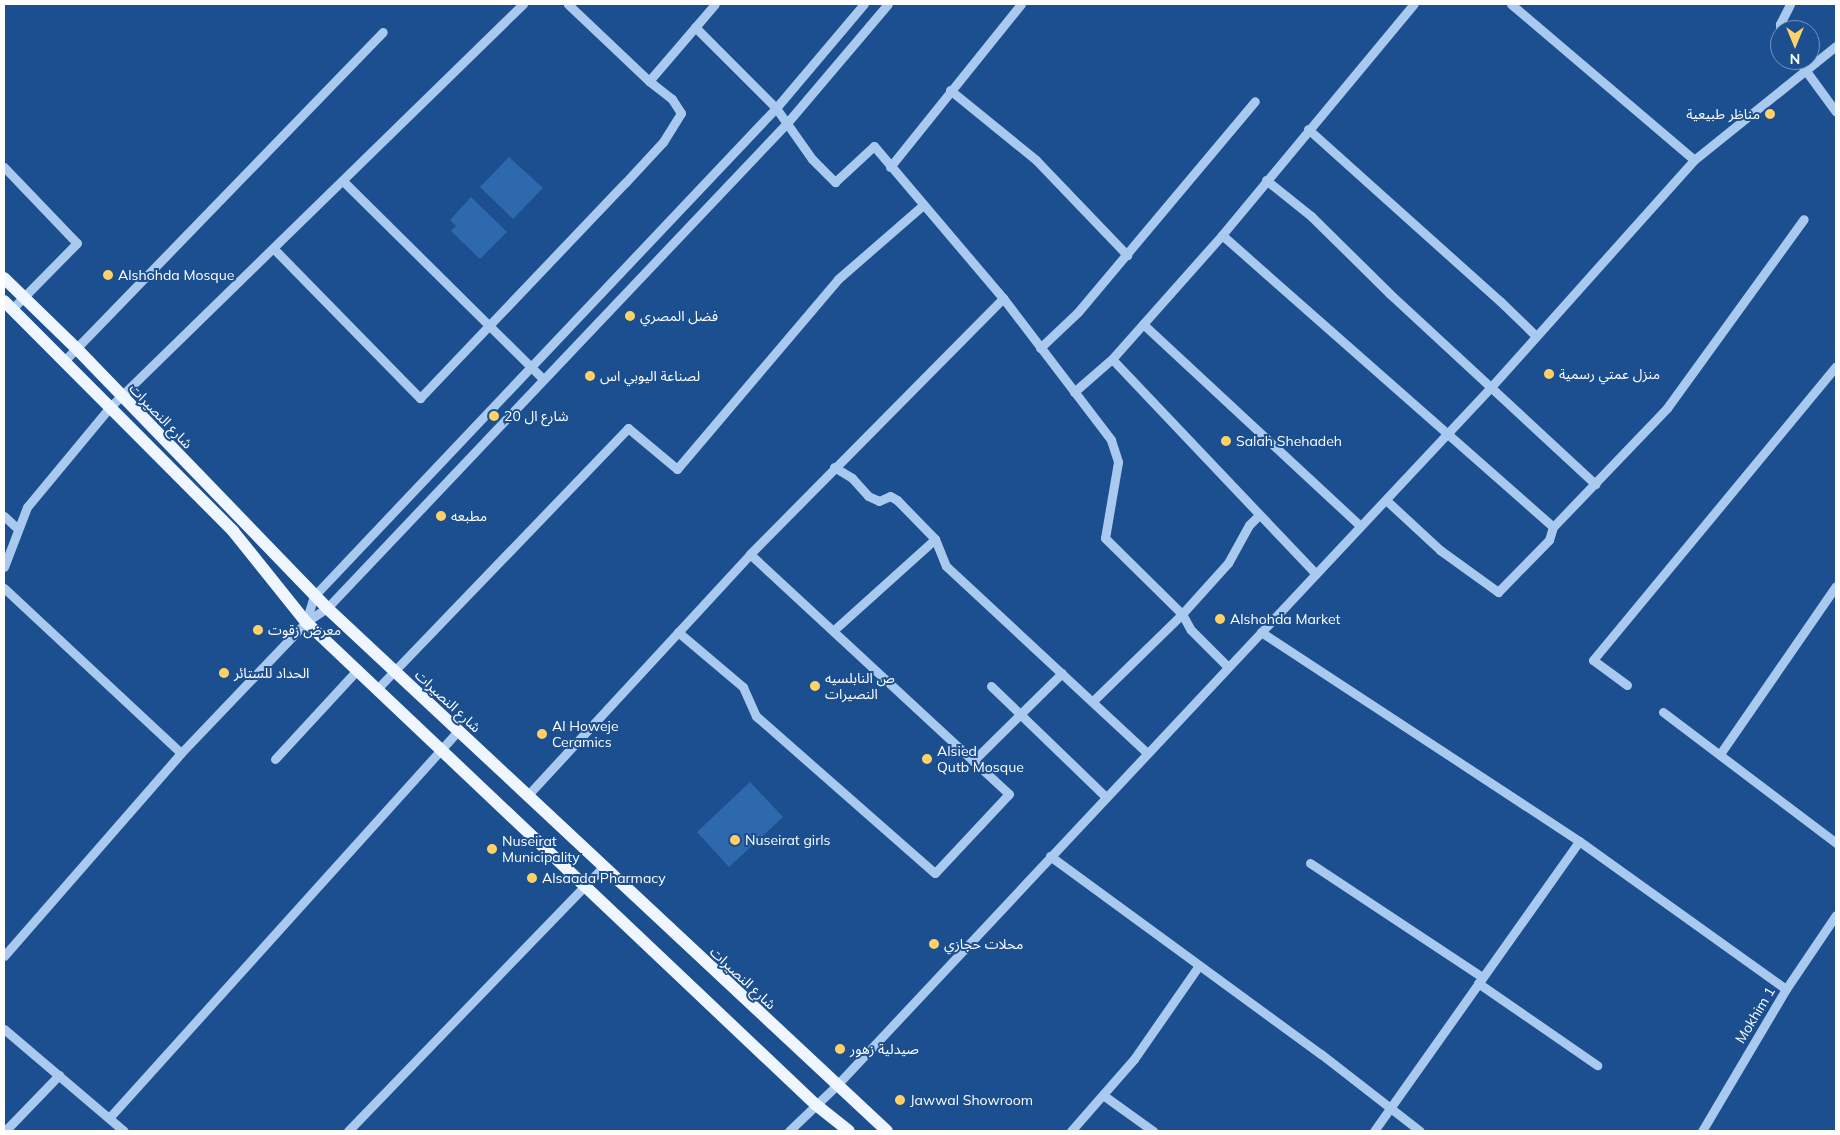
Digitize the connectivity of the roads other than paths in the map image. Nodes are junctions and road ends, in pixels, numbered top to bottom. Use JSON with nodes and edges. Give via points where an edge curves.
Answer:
{"nodes":[{"id":1,"x":523,"y":4,"type":"edge"},
{"id":2,"x":568,"y":4,"type":"edge"},
{"id":3,"x":715,"y":4,"type":"edge"},
{"id":4,"x":864,"y":4,"type":"edge"},
{"id":5,"x":888,"y":4,"type":"edge"},
{"id":6,"x":1021,"y":4,"type":"edge"},
{"id":7,"x":1414,"y":4,"type":"edge"},
{"id":8,"x":1512,"y":4,"type":"edge"},
{"id":9,"x":1790,"y":4,"type":"edge"},
{"id":10,"x":1782,"y":20,"type":"edge"},
{"id":11,"x":695,"y":27,"type":"junction"},
{"id":12,"x":383,"y":32,"type":"dead end"},
{"id":13,"x":1836,"y":46,"type":"edge"},
{"id":14,"x":1806,"y":71,"type":"junction"},
{"id":15,"x":649,"y":82,"type":"junction"},
{"id":16,"x":950,"y":90,"type":"junction"},
{"id":17,"x":1255,"y":101,"type":"dead end"},
{"id":18,"x":776,"y":108,"type":"junction"},
{"id":19,"x":1836,"y":112,"type":"edge"},
{"id":20,"x":787,"y":123,"type":"junction"},
{"id":21,"x":1308,"y":129,"type":"junction"},
{"id":22,"x":1694,"y":160,"type":"junction"},
{"id":23,"x":4,"y":166,"type":"edge"},
{"id":24,"x":890,"y":167,"type":"junction"},
{"id":25,"x":1266,"y":180,"type":"junction"},
{"id":26,"x":342,"y":181,"type":"junction"},
{"id":27,"x":923,"y":205,"type":"junction"},
{"id":28,"x":1804,"y":219,"type":"dead end"},
{"id":29,"x":1222,"y":235,"type":"junction"},
{"id":30,"x":274,"y":249,"type":"junction"},
{"id":31,"x":1126,"y":254,"type":"junction"},
{"id":32,"x":4,"y":278,"type":"edge"},
{"id":33,"x":23,"y":297,"type":"junction"},
{"id":34,"x":1002,"y":298,"type":"junction"},
{"id":35,"x":8,"y":305,"type":"edge"},
{"id":36,"x":1142,"y":324,"type":"junction"},
{"id":37,"x":488,"y":325,"type":"junction"},
{"id":38,"x":1536,"y":336,"type":"junction"},
{"id":39,"x":1040,"y":348,"type":"junction"},
{"id":40,"x":77,"y":349,"type":"junction"},
{"id":41,"x":1112,"y":359,"type":"junction"},
{"id":42,"x":64,"y":361,"type":"junction"},
{"id":43,"x":1836,"y":366,"type":"edge"},
{"id":44,"x":528,"y":367,"type":"junction"},
{"id":45,"x":542,"y":379,"type":"junction"},
{"id":46,"x":1491,"y":387,"type":"junction"},
{"id":47,"x":1074,"y":392,"type":"junction"},
{"id":48,"x":121,"y":396,"type":"junction"},
{"id":49,"x":111,"y":406,"type":"junction"},
{"id":50,"x":1448,"y":433,"type":"junction"},
{"id":51,"x":834,"y":467,"type":"junction"},
{"id":52,"x":1595,"y":484,"type":"junction"},
{"id":53,"x":1386,"y":500,"type":"junction"},
{"id":54,"x":1259,"y":515,"type":"junction"},
{"id":55,"x":4,"y":516,"type":"edge"},
{"id":56,"x":1360,"y":526,"type":"junction"},
{"id":57,"x":1553,"y":527,"type":"junction"},
{"id":58,"x":17,"y":528,"type":"junction"},
{"id":59,"x":935,"y":539,"type":"junction"},
{"id":60,"x":750,"y":554,"type":"junction"},
{"id":61,"x":4,"y":567,"type":"edge"},
{"id":62,"x":1316,"y":574,"type":"junction"},
{"id":63,"x":1836,"y":586,"type":"edge"},
{"id":64,"x":4,"y":588,"type":"edge"},
{"id":65,"x":314,"y":596,"type":"junction"},
{"id":66,"x":327,"y":608,"type":"junction"},
{"id":67,"x":1182,"y":614,"type":"junction"},
{"id":68,"x":306,"y":622,"type":"junction"},
{"id":69,"x":834,"y":630,"type":"junction"},
{"id":70,"x":678,"y":632,"type":"junction"},
{"id":71,"x":1261,"y":632,"type":"junction"},
{"id":72,"x":1228,"y":667,"type":"junction"},
{"id":73,"x":358,"y":669,"type":"junction"},
{"id":74,"x":396,"y":673,"type":"junction"},
{"id":75,"x":1062,"y":673,"type":"junction"},
{"id":76,"x":1627,"y":685,"type":"dead end"},
{"id":77,"x":991,"y":686,"type":"dead end"},
{"id":78,"x":378,"y":688,"type":"junction"},
{"id":79,"x":1093,"y":701,"type":"junction"},
{"id":80,"x":1663,"y":712,"type":"dead end"},
{"id":81,"x":1019,"y":714,"type":"junction"},
{"id":82,"x":458,"y":731,"type":"junction"},
{"id":83,"x":440,"y":748,"type":"junction"},
{"id":84,"x":181,"y":753,"type":"junction"},
{"id":85,"x":1147,"y":753,"type":"junction"},
{"id":86,"x":1720,"y":754,"type":"junction"},
{"id":87,"x":275,"y":759,"type":"dead end"},
{"id":88,"x":973,"y":761,"type":"junction"},
{"id":89,"x":527,"y":796,"type":"junction"},
{"id":90,"x":1106,"y":797,"type":"junction"},
{"id":91,"x":1579,"y":841,"type":"junction"},
{"id":92,"x":1836,"y":843,"type":"edge"},
{"id":93,"x":1050,"y":856,"type":"junction"},
{"id":94,"x":1310,"y":863,"type":"dead end"},
{"id":95,"x":603,"y":867,"type":"junction"},
{"id":96,"x":584,"y":885,"type":"junction"},
{"id":97,"x":1836,"y":915,"type":"edge"},
{"id":98,"x":4,"y":956,"type":"edge"},
{"id":99,"x":1198,"y":967,"type":"junction"},
{"id":100,"x":1480,"y":980,"type":"junction"},
{"id":101,"x":1786,"y":989,"type":"junction"},
{"id":102,"x":4,"y":1029,"type":"edge"},
{"id":103,"x":1597,"y":1065,"type":"dead end"},
{"id":104,"x":59,"y":1076,"type":"junction"},
{"id":105,"x":836,"y":1086,"type":"junction"},
{"id":106,"x":1103,"y":1095,"type":"junction"},
{"id":107,"x":815,"y":1104,"type":"junction"},
{"id":108,"x":1388,"y":1110,"type":"junction"},
{"id":109,"x":109,"y":1118,"type":"junction"},
{"id":110,"x":5,"y":1131,"type":"edge"},
{"id":111,"x":124,"y":1131,"type":"edge"},
{"id":112,"x":348,"y":1131,"type":"edge"},
{"id":113,"x":789,"y":1131,"type":"edge"},
{"id":114,"x":849,"y":1131,"type":"edge"},
{"id":115,"x":886,"y":1131,"type":"edge"},
{"id":116,"x":1071,"y":1131,"type":"edge"},
{"id":117,"x":1153,"y":1131,"type":"edge"},
{"id":118,"x":1374,"y":1131,"type":"edge"},
{"id":119,"x":1420,"y":1131,"type":"edge"},
{"id":120,"x":1702,"y":1131,"type":"edge"}],
"edges":[{"from":1,"to":26,"type":"street"},
{"from":2,"to":15,"type":"street"},
{"from":3,"to":11,"type":"street"},
{"from":4,"to":18,"type":"street"},
{"from":5,"to":20,"type":"street"},
{"from":6,"to":16,"type":"street"},
{"from":7,"to":21,"type":"street"},
{"from":8,"to":22,"type":"street"},
{"from":9,"to":10,"type":"street"},
{"from":11,"to":15,"type":"street"},
{"from":11,"to":18,"type":"street"},
{"from":12,"to":40,"type":"street"},
{"from":13,"to":14,"type":"street"},
{"from":14,"to":19,"type":"street"},
{"from":14,"to":22,"type":"street"},
{"from":15,"to":37,"type":"street","via":[[672,99],[681,113],[662,142]]},
{"from":16,"to":24,"type":"street"},
{"from":16,"to":31,"type":"street","via":[[1036,160]]},
{"from":17,"to":31,"type":"street"},
{"from":18,"to":20,"type":"street"},
{"from":18,"to":44,"type":"street"},
{"from":20,"to":24,"type":"street","via":[[812,159],[834,182],[874,146]]},
{"from":20,"to":45,"type":"street"},
{"from":21,"to":25,"type":"street"},
{"from":21,"to":38,"type":"street"},
{"from":22,"to":38,"type":"street"},
{"from":23,"to":33,"type":"street","via":[[77,243]]},
{"from":24,"to":27,"type":"street"},
{"from":25,"to":29,"type":"street"},
{"from":25,"to":46,"type":"street","via":[[1310,216]]},
{"from":26,"to":30,"type":"street"},
{"from":26,"to":37,"type":"street"},
{"from":27,"to":34,"type":"street"},
{"from":27,"to":74,"type":"street","via":[[838,279],[677,469],[628,428]]},
{"from":28,"to":52,"type":"street","via":[[1667,408]]},
{"from":29,"to":36,"type":"street"},
{"from":29,"to":50,"type":"street"},
{"from":30,"to":37,"type":"street","via":[[420,398]]},
{"from":30,"to":48,"type":"street"},
{"from":31,"to":39,"type":"street","via":[[1078,312]]},
{"from":32,"to":33,"type":"main road","name":"شارع النصيرات"},
{"from":33,"to":35,"type":"street"},
{"from":33,"to":40,"type":"main road","name":"شارع النصيرات"},
{"from":34,"to":39,"type":"street"},
{"from":34,"to":51,"type":"street"},
{"from":35,"to":42,"type":"main road","name":"شارع النصيرات"},
{"from":36,"to":41,"type":"street"},
{"from":36,"to":56,"type":"street"},
{"from":37,"to":44,"type":"street"},
{"from":38,"to":46,"type":"street"},
{"from":39,"to":47,"type":"street"},
{"from":40,"to":42,"type":"street"},
{"from":40,"to":48,"type":"main road","name":"شارع النصيرات"},
{"from":41,"to":47,"type":"street"},
{"from":41,"to":54,"type":"street"},
{"from":42,"to":49,"type":"main road","name":"شارع النصيرات"},
{"from":43,"to":76,"type":"street","via":[[1593,660]]},
{"from":44,"to":45,"type":"street"},
{"from":44,"to":65,"type":"street","via":[[424,483]]},
{"from":45,"to":66,"type":"street"},
{"from":46,"to":50,"type":"street"},
{"from":46,"to":52,"type":"street"},
{"from":47,"to":67,"type":"street","via":[[1111,440],[1118,462],[1105,538]]},
{"from":48,"to":49,"type":"street"},
{"from":48,"to":65,"type":"main road","name":"شارع النصيرات"},
{"from":49,"to":58,"type":"street","via":[[27,507]]},
{"from":49,"to":68,"type":"main road","name":"شارع النصيرات","via":[[233,531]]},
{"from":50,"to":53,"type":"street"},
{"from":50,"to":57,"type":"street"},
{"from":51,"to":59,"type":"street","via":[[852,478],[868,496],[879,501],[890,496],[897,500]]},
{"from":51,"to":60,"type":"street"},
{"from":52,"to":57,"type":"street"},
{"from":53,"to":56,"type":"street"},
{"from":53,"to":57,"type":"street","via":[[1440,550],[1498,592],[1549,540]]},
{"from":54,"to":62,"type":"street"},
{"from":54,"to":67,"type":"street","via":[[1249,525],[1228,563]]},
{"from":55,"to":58,"type":"street"},
{"from":56,"to":62,"type":"street"},
{"from":58,"to":61,"type":"street"},
{"from":59,"to":69,"type":"street"},
{"from":59,"to":75,"type":"street","via":[[946,566]]},
{"from":60,"to":69,"type":"street"},
{"from":60,"to":70,"type":"street"},
{"from":62,"to":71,"type":"street"},
{"from":63,"to":86,"type":"street"},
{"from":64,"to":84,"type":"street"},
{"from":65,"to":66,"type":"main road","name":"شارع النصيرات"},
{"from":65,"to":68,"type":"street"},
{"from":66,"to":68,"type":"street"},
{"from":66,"to":74,"type":"main road","name":"شارع النصيرات"},
{"from":67,"to":72,"type":"street","via":[[1192,630]]},
{"from":67,"to":79,"type":"street"},
{"from":68,"to":73,"type":"main road","name":"شارع النصيرات"},
{"from":68,"to":84,"type":"street"},
{"from":69,"to":88,"type":"street"},
{"from":70,"to":88,"type":"street","via":[[743,687],[756,716],[935,873],[1009,794]]},
{"from":70,"to":89,"type":"street"},
{"from":71,"to":72,"type":"street"},
{"from":71,"to":91,"type":"street"},
{"from":72,"to":85,"type":"street"},
{"from":73,"to":78,"type":"main road","name":"شارع النصيرات"},
{"from":73,"to":87,"type":"street"},
{"from":74,"to":78,"type":"street"},
{"from":74,"to":82,"type":"main road","name":"شارع النصيرات"},
{"from":75,"to":79,"type":"street"},
{"from":75,"to":81,"type":"street"},
{"from":77,"to":81,"type":"street"},
{"from":78,"to":83,"type":"main road","name":"شارع النصيرات"},
{"from":79,"to":85,"type":"street"},
{"from":80,"to":86,"type":"street"},
{"from":81,"to":88,"type":"street"},
{"from":81,"to":90,"type":"street"},
{"from":82,"to":83,"type":"street"},
{"from":82,"to":89,"type":"main road","name":"شارع النصيرات"},
{"from":83,"to":96,"type":"main road","name":"شارع النصيرات"},
{"from":83,"to":109,"type":"street","via":[[358,844],[289,916]]},
{"from":84,"to":98,"type":"street"},
{"from":85,"to":90,"type":"street"},
{"from":86,"to":92,"type":"street"},
{"from":89,"to":95,"type":"main road","name":"شارع النصيرات"},
{"from":90,"to":93,"type":"street"},
{"from":91,"to":100,"type":"street"},
{"from":91,"to":101,"type":"street"},
{"from":93,"to":99,"type":"street"},
{"from":93,"to":105,"type":"street"},
{"from":94,"to":100,"type":"street"},
{"from":95,"to":96,"type":"street"},
{"from":95,"to":105,"type":"main road","name":"شارع النصيرات"},
{"from":96,"to":107,"type":"main road","name":"شارع النصيرات"},
{"from":96,"to":112,"type":"street"},
{"from":97,"to":101,"type":"street","name":"Mokhim 1"},
{"from":99,"to":106,"type":"street","via":[[1157,1028]]},
{"from":99,"to":108,"type":"street","via":[[1321,1054]]},
{"from":100,"to":103,"type":"street"},
{"from":100,"to":108,"type":"street"},
{"from":101,"to":120,"type":"street","name":"Mokhim 1"},
{"from":102,"to":104,"type":"street"},
{"from":104,"to":109,"type":"street"},
{"from":104,"to":110,"type":"street"},
{"from":105,"to":107,"type":"street"},
{"from":105,"to":115,"type":"main road","name":"شارع النصيرات"},
{"from":106,"to":116,"type":"street"},
{"from":106,"to":117,"type":"street"},
{"from":107,"to":113,"type":"street"},
{"from":107,"to":114,"type":"main road","name":"شارع النصيرات"},
{"from":108,"to":118,"type":"street"},
{"from":108,"to":119,"type":"street"},
{"from":109,"to":111,"type":"street"}]}
